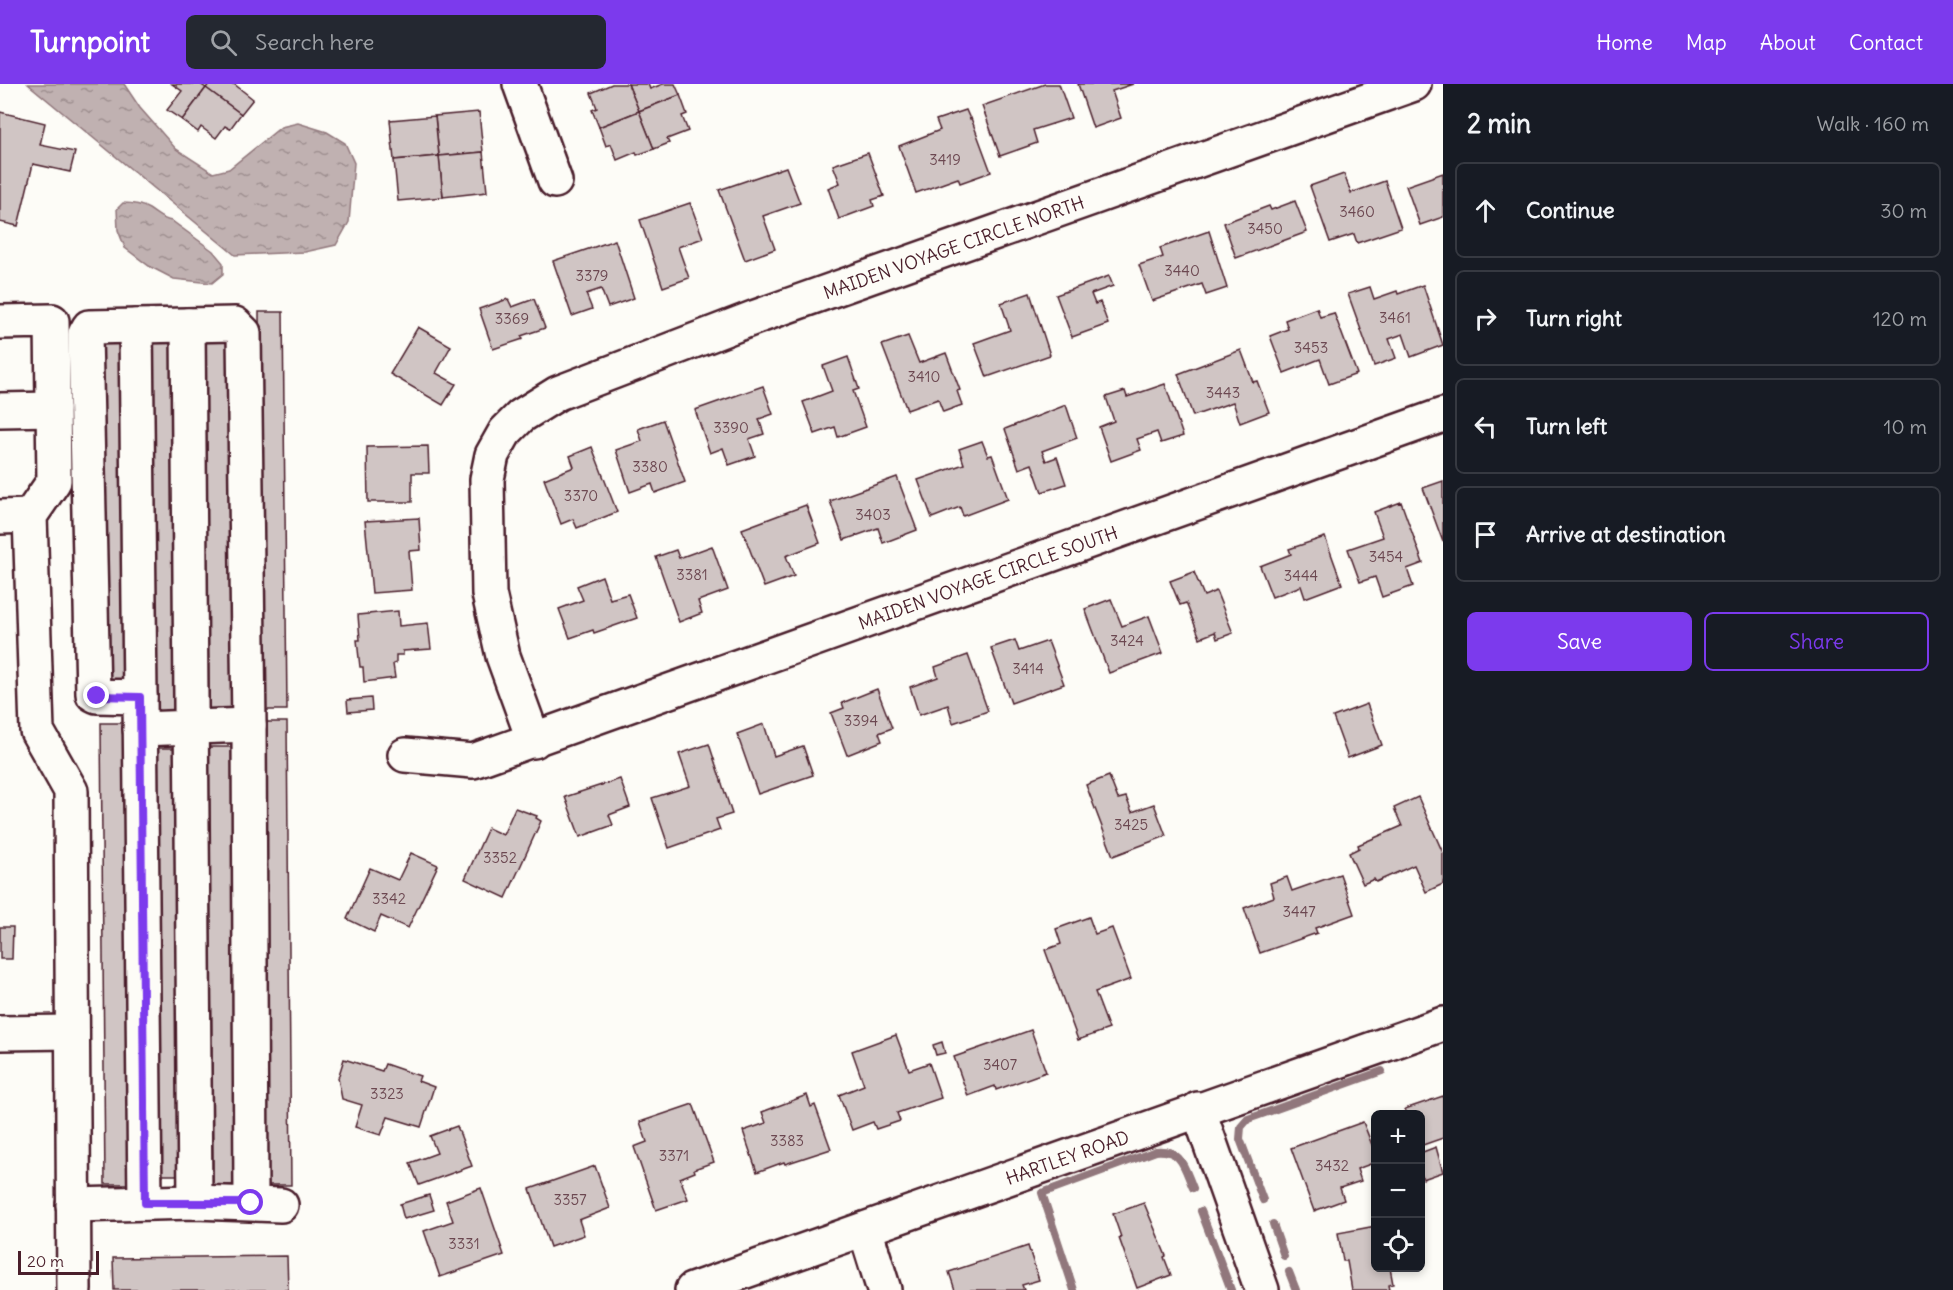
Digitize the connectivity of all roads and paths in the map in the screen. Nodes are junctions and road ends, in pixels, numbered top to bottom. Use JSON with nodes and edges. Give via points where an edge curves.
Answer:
{"nodes":[{"id":1,"x":520,"y":84,"type":"edge"},
{"id":2,"x":1414,"y":84,"type":"edge"},
{"id":3,"x":555,"y":181,"type":"dead end"},
{"id":4,"x":0,"y":322,"type":"edge"},
{"id":5,"x":188,"y":325,"type":"junction"},
{"id":6,"x":136,"y":327,"type":"junction"},
{"id":7,"x":53,"y":409,"type":"junction"},
{"id":8,"x":0,"y":410,"type":"edge"},
{"id":9,"x":1443,"y":415,"type":"edge"},
{"id":10,"x":15,"y":517,"type":"edge"},
{"id":11,"x":140,"y":697,"type":"junction"},
{"id":12,"x":249,"y":725,"type":"junction"},
{"id":13,"x":192,"y":727,"type":"junction"},
{"id":14,"x":140,"y":729,"type":"junction"},
{"id":15,"x":534,"y":741,"type":"junction"},
{"id":16,"x":405,"y":755,"type":"dead end"},
{"id":17,"x":1443,"y":1024,"type":"edge"},
{"id":18,"x":72,"y":1032,"type":"junction"},
{"id":19,"x":0,"y":1033,"type":"edge"},
{"id":20,"x":1198,"y":1109,"type":"junction"},
{"id":21,"x":195,"y":1202,"type":"junction"},
{"id":22,"x":145,"y":1203,"type":"junction"},
{"id":23,"x":73,"y":1205,"type":"junction"},
{"id":24,"x":865,"y":1228,"type":"junction"},
{"id":25,"x":75,"y":1290,"type":"edge"},
{"id":26,"x":692,"y":1290,"type":"edge"},
{"id":27,"x":884,"y":1290,"type":"edge"},
{"id":28,"x":1262,"y":1290,"type":"edge"}],
"edges":[{"from":1,"to":3,"type":"street"},
{"from":2,"to":15,"type":"street","name":"MAIDEN VOYAGE CIRCLE NORTH","via":[[756,317],[558,393],[521,416],[505,432],[492,455],[487,479],[489,594],[503,656]]},
{"from":4,"to":7,"type":"street","via":[[52,321]]},
{"from":5,"to":6,"type":"street"},
{"from":5,"to":12,"type":"street","via":[[235,324],[244,333]]},
{"from":5,"to":13,"type":"street"},
{"from":6,"to":11,"type":"street"},
{"from":6,"to":11,"type":"street","via":[[89,327],[85,334],[93,694]]},
{"from":7,"to":8,"type":"street"},
{"from":7,"to":10,"type":"street","via":[[54,481]]},
{"from":9,"to":15,"type":"street","name":"MAIDEN VOYAGE CIRCLE SOUTH"},
{"from":10,"to":18,"type":"street","via":[[37,731],[71,791]]},
{"from":11,"to":14,"type":"street"},
{"from":12,"to":13,"type":"street"},
{"from":12,"to":21,"type":"street","via":[[266,1204]]},
{"from":13,"to":14,"type":"street"},
{"from":13,"to":21,"type":"street"},
{"from":14,"to":22,"type":"street"},
{"from":15,"to":16,"type":"street","name":"MAIDEN VOYAGE CIRCLE SOUTH","via":[[473,762]]},
{"from":17,"to":20,"type":"street","name":"HARTLEY ROAD"},
{"from":18,"to":19,"type":"street"},
{"from":18,"to":23,"type":"street"},
{"from":20,"to":24,"type":"street","name":"HARTLEY ROAD"},
{"from":20,"to":28,"type":"street"},
{"from":21,"to":22,"type":"street"},
{"from":22,"to":23,"type":"street"},
{"from":23,"to":25,"type":"street"},
{"from":24,"to":26,"type":"street","name":"HARTLEY ROAD"},
{"from":24,"to":27,"type":"street"}]}
